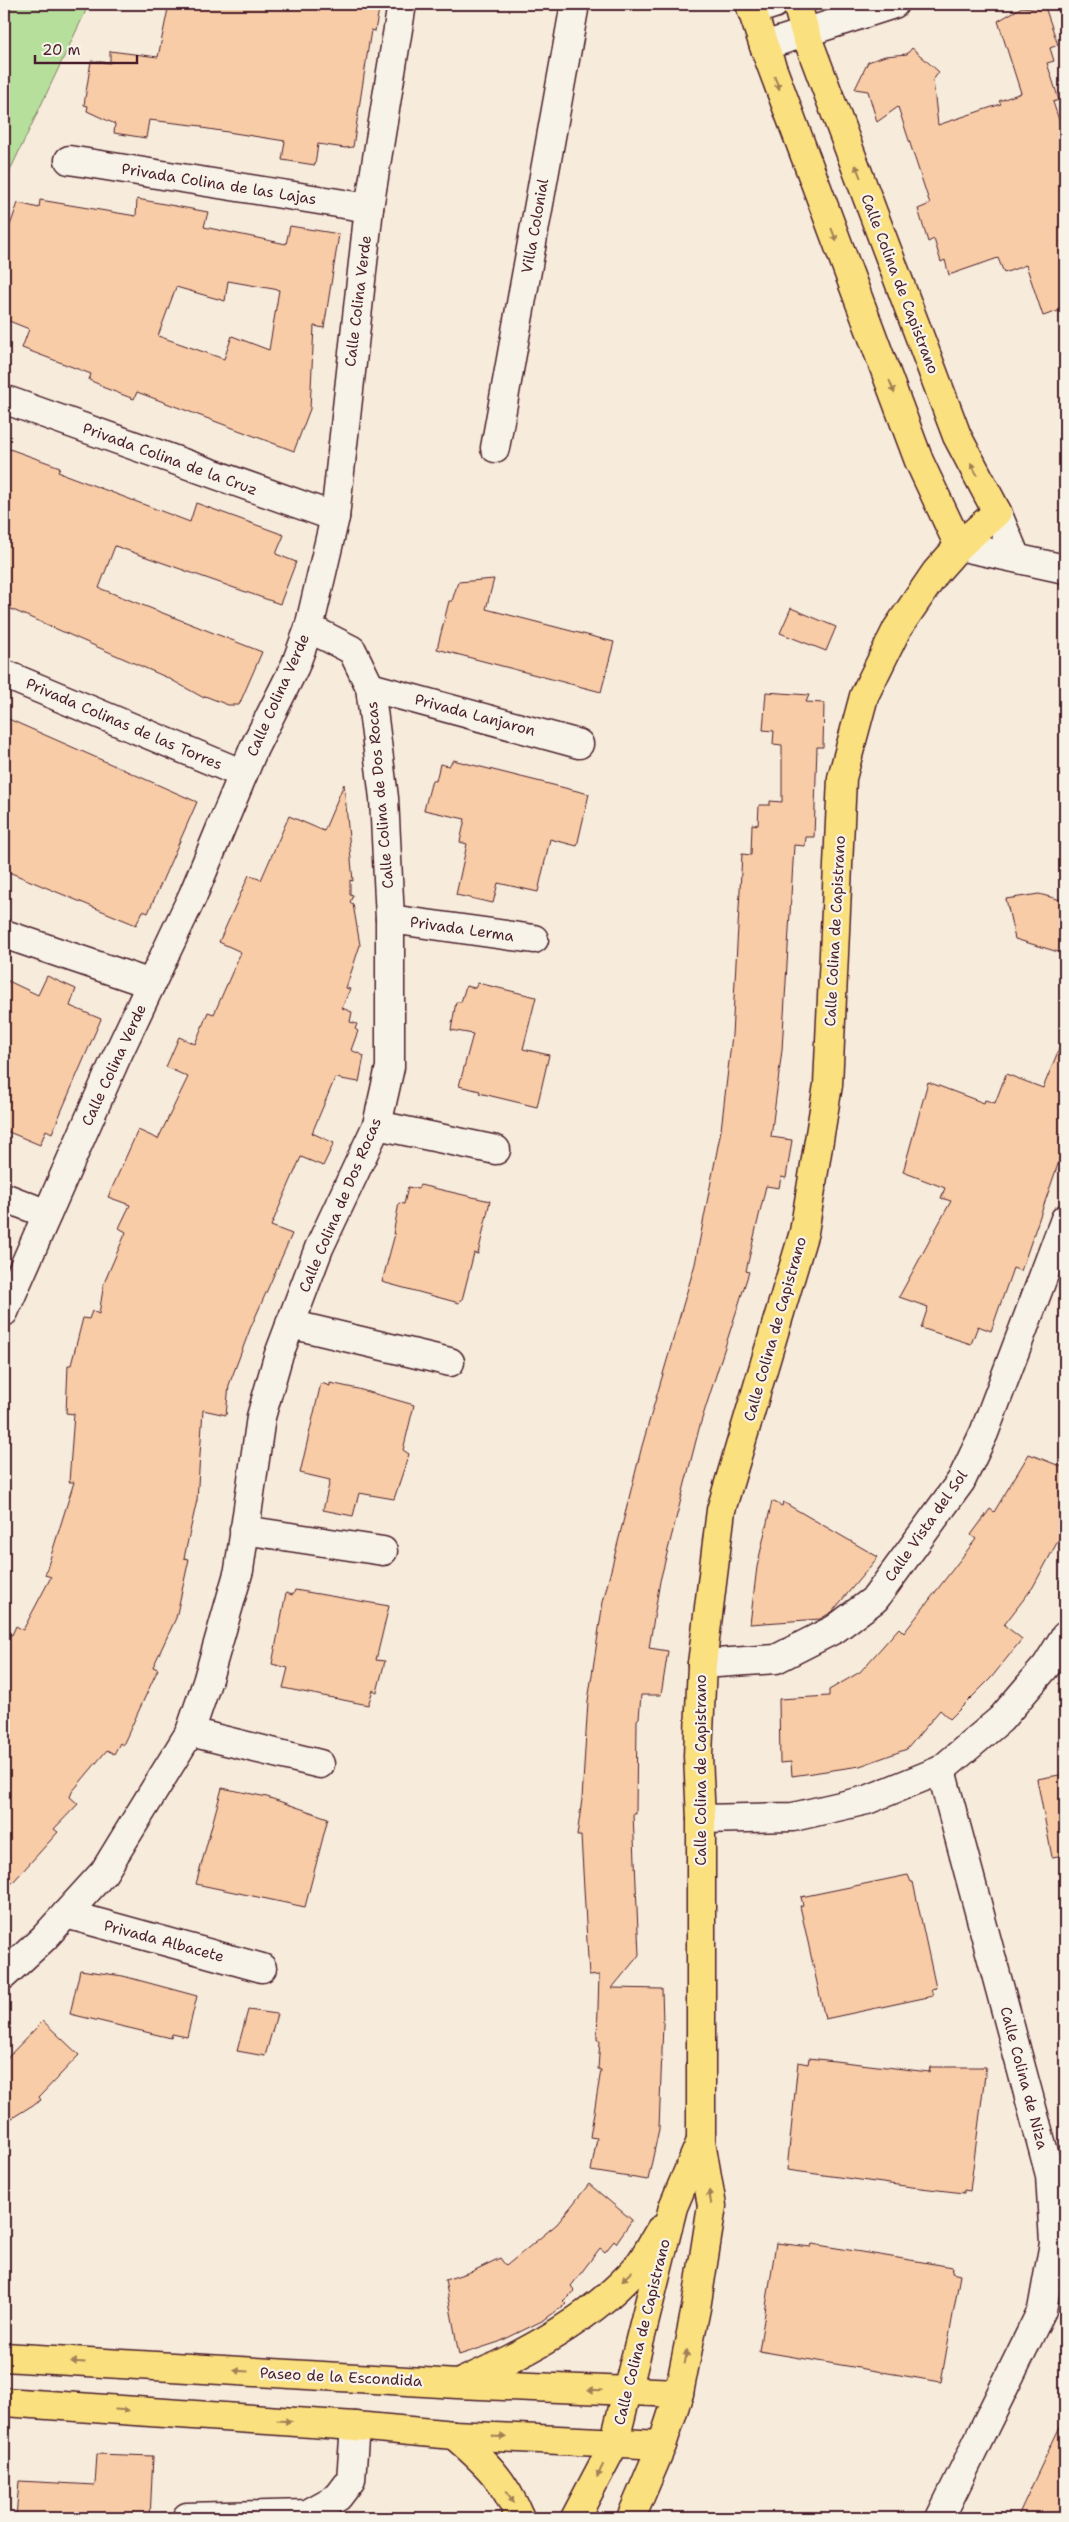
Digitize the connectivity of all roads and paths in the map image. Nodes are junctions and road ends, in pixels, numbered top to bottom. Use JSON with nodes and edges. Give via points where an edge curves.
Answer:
{"nodes":[{"id":1,"x":402,"y":4,"type":"edge"},
{"id":2,"x":575,"y":4,"type":"edge"},
{"id":3,"x":797,"y":4,"type":"edge"},
{"id":4,"x":894,"y":4,"type":"edge"},
{"id":5,"x":759,"y":6,"type":"edge"},
{"id":6,"x":806,"y":32,"type":"junction"},
{"id":7,"x":764,"y":46,"type":"junction"},
{"id":8,"x":69,"y":160,"type":"dead end"},
{"id":9,"x":369,"y":208,"type":"junction"},
{"id":10,"x":6,"y":400,"type":"dead end"},
{"id":11,"x":495,"y":448,"type":"dead end"},
{"id":12,"x":996,"y":512,"type":"junction"},
{"id":13,"x":335,"y":517,"type":"junction"},
{"id":14,"x":959,"y":546,"type":"junction"},
{"id":15,"x":1016,"y":558,"type":"junction"},
{"id":16,"x":1065,"y":569,"type":"edge"},
{"id":17,"x":309,"y":628,"type":"junction"},
{"id":18,"x":4,"y":674,"type":"edge"},
{"id":19,"x":370,"y":687,"type":"junction"},
{"id":20,"x":579,"y":744,"type":"dead end"},
{"id":21,"x":243,"y":774,"type":"junction"},
{"id":22,"x":390,"y":919,"type":"junction"},
{"id":23,"x":4,"y":934,"type":"edge"},
{"id":24,"x":534,"y":940,"type":"dead end"},
{"id":25,"x":151,"y":984,"type":"junction"},
{"id":26,"x":377,"y":1125,"type":"junction"},
{"id":27,"x":496,"y":1150,"type":"dead end"},
{"id":28,"x":4,"y":1197,"type":"edge"},
{"id":29,"x":47,"y":1214,"type":"junction"},
{"id":30,"x":1065,"y":1219,"type":"edge"},
{"id":31,"x":4,"y":1312,"type":"edge"},
{"id":32,"x":290,"y":1324,"type":"junction"},
{"id":33,"x":450,"y":1362,"type":"dead end"},
{"id":34,"x":244,"y":1530,"type":"junction"},
{"id":35,"x":383,"y":1551,"type":"dead end"},
{"id":36,"x":1065,"y":1636,"type":"edge"},
{"id":37,"x":702,"y":1664,"type":"junction"},
{"id":38,"x":190,"y":1732,"type":"junction"},
{"id":39,"x":320,"y":1764,"type":"dead end"},
{"id":40,"x":941,"y":1770,"type":"junction"},
{"id":41,"x":701,"y":1819,"type":"junction"},
{"id":42,"x":66,"y":1914,"type":"junction"},
{"id":43,"x":262,"y":1968,"type":"dead end"},
{"id":44,"x":4,"y":1975,"type":"edge"},
{"id":45,"x":701,"y":2141,"type":"junction"},
{"id":46,"x":673,"y":2207,"type":"junction"},
{"id":47,"x":4,"y":2358,"type":"edge"},
{"id":48,"x":456,"y":2384,"type":"junction"},
{"id":49,"x":628,"y":2392,"type":"junction"},
{"id":50,"x":679,"y":2393,"type":"junction"},
{"id":51,"x":4,"y":2402,"type":"edge"},
{"id":52,"x":355,"y":2426,"type":"junction"},
{"id":53,"x":454,"y":2435,"type":"junction"},
{"id":54,"x":614,"y":2444,"type":"junction"},
{"id":55,"x":662,"y":2445,"type":"junction"},
{"id":56,"x":187,"y":2517,"type":"dead end"},
{"id":57,"x":520,"y":2518,"type":"edge"},
{"id":58,"x":575,"y":2518,"type":"edge"},
{"id":59,"x":631,"y":2518,"type":"edge"},
{"id":60,"x":940,"y":2518,"type":"edge"}],
"edges":[{"from":1,"to":9,"type":"street","name":"Calle Colina Verde"},
{"from":2,"to":11,"type":"street","name":"Villa Colonial"},
{"from":3,"to":6,"type":"main road","name":"Calle Colina de Capistrano"},
{"from":4,"to":6,"type":"street"},
{"from":5,"to":7,"type":"main road"},
{"from":6,"to":7,"type":"street"},
{"from":12,"to":6,"type":"main road","name":"Calle Colina de Capistrano","one_way":true,"via":[[957,436]]},
{"from":7,"to":14,"type":"main road","one_way":true,"via":[[919,461]]},
{"from":8,"to":9,"type":"street","name":"Privada Colina de las Lajas"},
{"from":9,"to":13,"type":"street","name":"Calle Colina Verde"},
{"from":10,"to":13,"type":"street","name":"Privada Colina de la Cruz"},
{"from":12,"to":14,"type":"main road","name":"Calle Colina de Capistrano"},
{"from":12,"to":15,"type":"street"},
{"from":13,"to":17,"type":"street","name":"Calle Colina Verde"},
{"from":14,"to":15,"type":"street"},
{"from":14,"to":37,"type":"main road","name":"Calle Colina de Capistrano","via":[[936,572],[897,628],[864,696],[842,778],[828,1085],[804,1232],[722,1510]]},
{"from":15,"to":16,"type":"street"},
{"from":17,"to":19,"type":"street","name":"Calle Colina de Dos Rocas","via":[[352,650]]},
{"from":17,"to":21,"type":"street","name":"Calle Colina Verde","via":[[295,666]]},
{"from":18,"to":21,"type":"street","name":"Privada Colinas de las Torres"},
{"from":19,"to":20,"type":"street","name":"Privada Lanjaron"},
{"from":19,"to":22,"type":"street","name":"Calle Colina de Dos Rocas","via":[[384,798]]},
{"from":21,"to":25,"type":"street","name":"Calle Colina Verde"},
{"from":22,"to":24,"type":"street","name":"Privada Lerma"},
{"from":22,"to":26,"type":"street","name":"Calle Colina de Dos Rocas","via":[[390,1067]]},
{"from":23,"to":25,"type":"street"},
{"from":25,"to":29,"type":"street","name":"Calle Colina Verde"},
{"from":26,"to":27,"type":"street"},
{"from":26,"to":32,"type":"street","name":"Calle Colina de Dos Rocas","via":[[319,1248]]},
{"from":28,"to":29,"type":"street"},
{"from":29,"to":31,"type":"street","name":"Calle Colina Verde"},
{"from":30,"to":37,"type":"street","name":"Calle Vista del Sol","via":[[984,1433],[960,1481],[875,1599],[835,1629],[776,1659]]},
{"from":32,"to":33,"type":"street"},
{"from":32,"to":34,"type":"street","name":"Calle Colina de Dos Rocas","via":[[261,1417]]},
{"from":34,"to":35,"type":"street"},
{"from":34,"to":38,"type":"street","name":"Calle Colina de Dos Rocas","via":[[239,1570]]},
{"from":36,"to":40,"type":"street","via":[[1047,1666],[1001,1719]]},
{"from":37,"to":41,"type":"main road","name":"Calle Colina de Capistrano","via":[[698,1756]]},
{"from":38,"to":39,"type":"street"},
{"from":38,"to":42,"type":"street","name":"Calle Colina de Dos Rocas","via":[[104,1872]]},
{"from":40,"to":41,"type":"street","via":[[867,1800],[794,1817]]},
{"from":40,"to":60,"type":"street","name":"Calle Colina de Niza","via":[[1050,2175],[1054,2242],[1042,2310]]},
{"from":41,"to":45,"type":"main road","name":"Calle Colina de Capistrano"},
{"from":42,"to":43,"type":"street","name":"Privada Albacete"},
{"from":42,"to":44,"type":"street","name":"Calle Colina de Dos Rocas"},
{"from":45,"to":46,"type":"main road","name":"Calle Colina de Capistrano"},
{"from":50,"to":45,"type":"main road","name":"Calle Colina de Capistrano","one_way":true,"via":[[712,2206]]},
{"from":46,"to":48,"type":"main road","one_way":true,"via":[[638,2265],[588,2310],[551,2337]]},
{"from":46,"to":49,"type":"main road","name":"Calle Colina de Capistrano"},
{"from":48,"to":47,"type":"main road","name":"Paseo de la Escondida","one_way":true},
{"from":49,"to":48,"type":"main road","name":"Paseo de la Escondida","one_way":true},
{"from":49,"to":50,"type":"main road","name":"Paseo de la Escondida"},
{"from":49,"to":54,"type":"main road","name":"Calle Colina de Capistrano"},
{"from":50,"to":55,"type":"main road","name":"Calle Colina de Capistrano"},
{"from":51,"to":52,"type":"main road","one_way":true},
{"from":52,"to":53,"type":"main road"},
{"from":52,"to":56,"type":"street","via":[[351,2480],[338,2497],[307,2514]]},
{"from":53,"to":54,"type":"main road","one_way":true},
{"from":53,"to":57,"type":"main road","one_way":true,"via":[[491,2467],[512,2498]]},
{"from":54,"to":55,"type":"main road"},
{"from":54,"to":58,"type":"main road","name":"Calle Colina de Capistrano","one_way":true},
{"from":55,"to":59,"type":"main road","name":"Calle Colina de Capistrano"}]}
